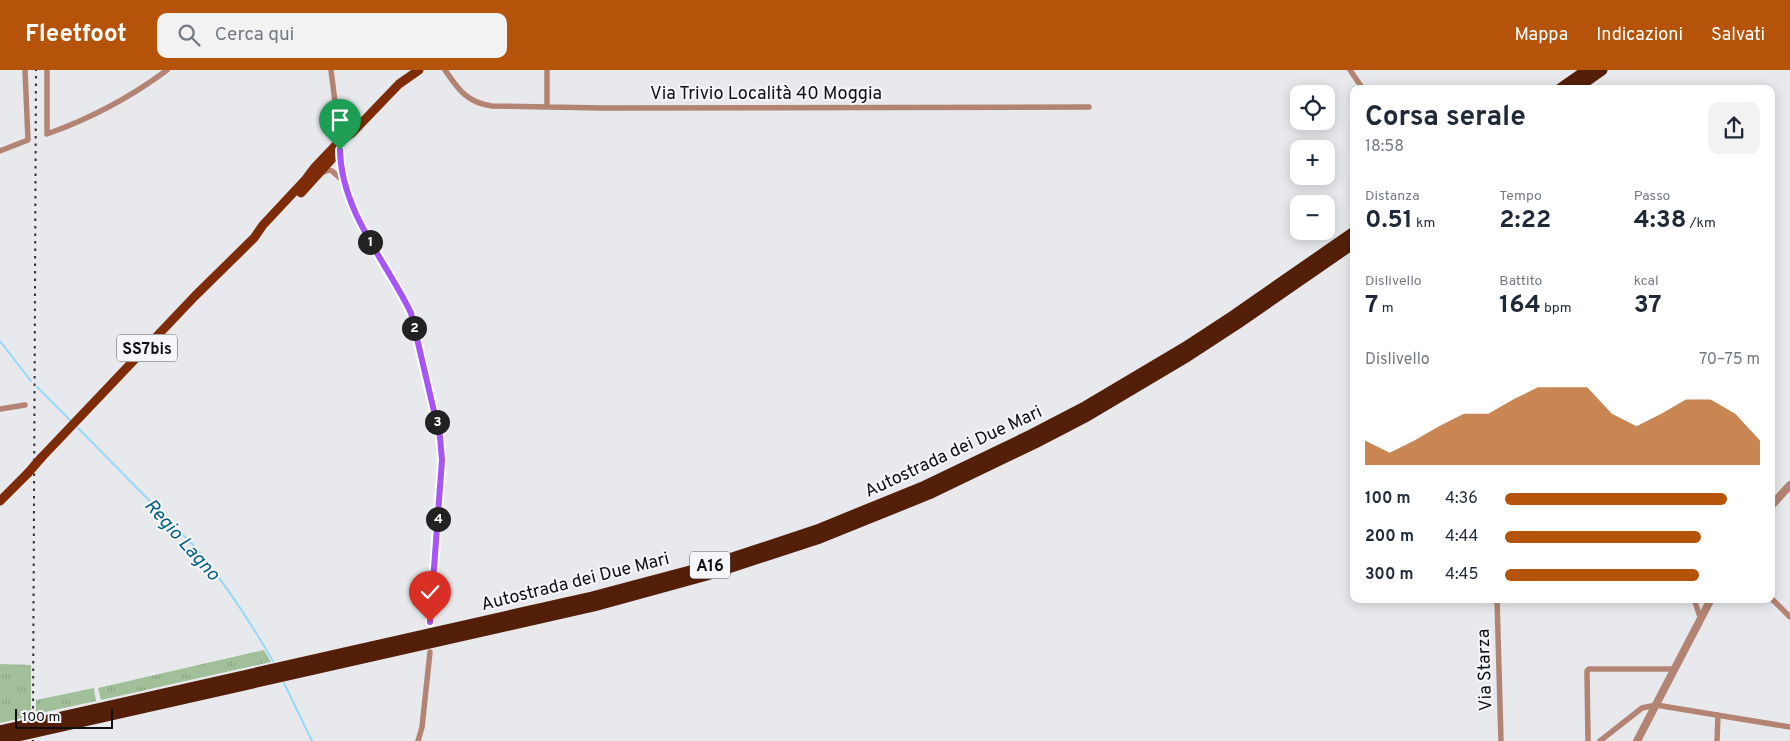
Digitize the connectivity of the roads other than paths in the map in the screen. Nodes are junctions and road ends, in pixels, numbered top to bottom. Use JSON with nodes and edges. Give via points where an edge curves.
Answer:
{"nodes":[{"id":1,"x":25,"y":70,"type":"edge"},
{"id":2,"x":47,"y":70,"type":"edge"},
{"id":3,"x":167,"y":70,"type":"edge"},
{"id":4,"x":331,"y":70,"type":"edge"},
{"id":5,"x":445,"y":70,"type":"edge"},
{"id":6,"x":452,"y":70,"type":"edge"},
{"id":7,"x":547,"y":70,"type":"edge"},
{"id":8,"x":1350,"y":70,"type":"edge"},
{"id":9,"x":1587,"y":70,"type":"edge"},
{"id":10,"x":1602,"y":70,"type":"edge"},
{"id":11,"x":416,"y":71,"type":"edge"},
{"id":12,"x":452,"y":81,"type":"junction"},
{"id":13,"x":1360,"y":85,"type":"edge"},
{"id":14,"x":1566,"y":85,"type":"edge"},
{"id":15,"x":1581,"y":85,"type":"edge"},
{"id":16,"x":548,"y":107,"type":"junction"},
{"id":17,"x":1089,"y":107,"type":"dead end"},
{"id":18,"x":340,"y":146,"type":"junction"},
{"id":19,"x":0,"y":152,"type":"edge"},
{"id":20,"x":329,"y":162,"type":"junction"},
{"id":21,"x":340,"y":165,"type":"junction"},
{"id":22,"x":320,"y":173,"type":"junction"},
{"id":23,"x":306,"y":179,"type":"junction"},
{"id":24,"x":347,"y":190,"type":"junction"},
{"id":25,"x":1350,"y":235,"type":"edge"},
{"id":26,"x":254,"y":238,"type":"junction"},
{"id":27,"x":1350,"y":246,"type":"edge"},
{"id":28,"x":24,"y":405,"type":"dead end"},
{"id":29,"x":0,"y":408,"type":"edge"},
{"id":30,"x":1790,"y":485,"type":"edge"},
{"id":31,"x":0,"y":501,"type":"edge"},
{"id":32,"x":1775,"y":502,"type":"edge"},
{"id":33,"x":1775,"y":602,"type":"edge"},
{"id":34,"x":1497,"y":603,"type":"edge"},
{"id":35,"x":1695,"y":603,"type":"edge"},
{"id":36,"x":1709,"y":603,"type":"edge"},
{"id":37,"x":1790,"y":617,"type":"edge"},
{"id":38,"x":1700,"y":618,"type":"junction"},
{"id":39,"x":430,"y":622,"type":"dead end"},
{"id":40,"x":430,"y":652,"type":"dead end"},
{"id":41,"x":1674,"y":669,"type":"junction"},
{"id":42,"x":1656,"y":705,"type":"junction"},
{"id":43,"x":1718,"y":715,"type":"junction"},
{"id":44,"x":1790,"y":727,"type":"edge"},
{"id":45,"x":0,"y":731,"type":"edge"},
{"id":46,"x":0,"y":740,"type":"edge"},
{"id":47,"x":418,"y":741,"type":"edge"},
{"id":48,"x":1501,"y":741,"type":"edge"},
{"id":49,"x":1588,"y":741,"type":"edge"},
{"id":50,"x":1600,"y":741,"type":"edge"},
{"id":51,"x":1637,"y":741,"type":"edge"},
{"id":52,"x":1717,"y":741,"type":"edge"}],
"edges":[{"from":1,"to":19,"type":"street","via":[[28,140]]},
{"from":2,"to":3,"type":"street","via":[[47,134],[76,124]]},
{"from":4,"to":18,"type":"street"},
{"from":5,"to":12,"type":"street","name":"Via Trivio Località 40 Moggia"},
{"from":6,"to":12,"type":"street"},
{"from":7,"to":16,"type":"street"},
{"from":8,"to":13,"type":"street"},
{"from":9,"to":14,"type":"highway"},
{"from":10,"to":15,"type":"highway"},
{"from":11,"to":18,"type":"main road","number":"SS7bis","via":[[395,88]]},
{"from":12,"to":16,"type":"street","name":"Via Trivio Località 40 Moggia","via":[[468,99],[482,105]]},
{"from":16,"to":17,"type":"street","name":"Via Trivio Località 40 Moggia"},
{"from":18,"to":20,"type":"main road","number":"SS7bis"},
{"from":18,"to":21,"type":"street"},
{"from":18,"to":23,"type":"main road","number":"SS7bis"},
{"from":20,"to":21,"type":"street"},
{"from":20,"to":22,"type":"main road","number":"SS7bis"},
{"from":20,"to":23,"type":"main road","number":"SS7bis"},
{"from":21,"to":24,"type":"street"},
{"from":22,"to":24,"type":"street","via":[[328,170],[335,173]]},
{"from":22,"to":26,"type":"main road","number":"SS7bis","via":[[267,229]]},
{"from":23,"to":26,"type":"main road","number":"SS7bis"},
{"from":24,"to":39,"type":"street","via":[[366,234],[411,313],[440,437],[442,460]]},
{"from":25,"to":45,"type":"highway","name":"Autostrada dei Due Mari","number":"A16","via":[[1192,343],[1083,408],[943,478],[816,530],[705,567],[592,597]]},
{"from":26,"to":31,"type":"main road","number":"SS7bis","bridge":true},
{"from":27,"to":46,"type":"highway","name":"Autostrada dei Due Mari","number":"A16","via":[[1221,334],[1087,416],[929,494],[820,538],[707,575],[603,603]]},
{"from":28,"to":29,"type":"street"},
{"from":30,"to":32,"type":"street"},
{"from":33,"to":37,"type":"street"},
{"from":34,"to":48,"type":"street","name":"Via Starza"},
{"from":35,"to":38,"type":"street"},
{"from":36,"to":38,"type":"street"},
{"from":38,"to":41,"type":"street"},
{"from":40,"to":47,"type":"street"},
{"from":41,"to":42,"type":"street"},
{"from":41,"to":49,"type":"street","via":[[1589,668]]},
{"from":42,"to":43,"type":"street"},
{"from":42,"to":50,"type":"street","via":[[1642,708]]},
{"from":42,"to":51,"type":"street"},
{"from":43,"to":44,"type":"street"},
{"from":43,"to":52,"type":"street"}]}
